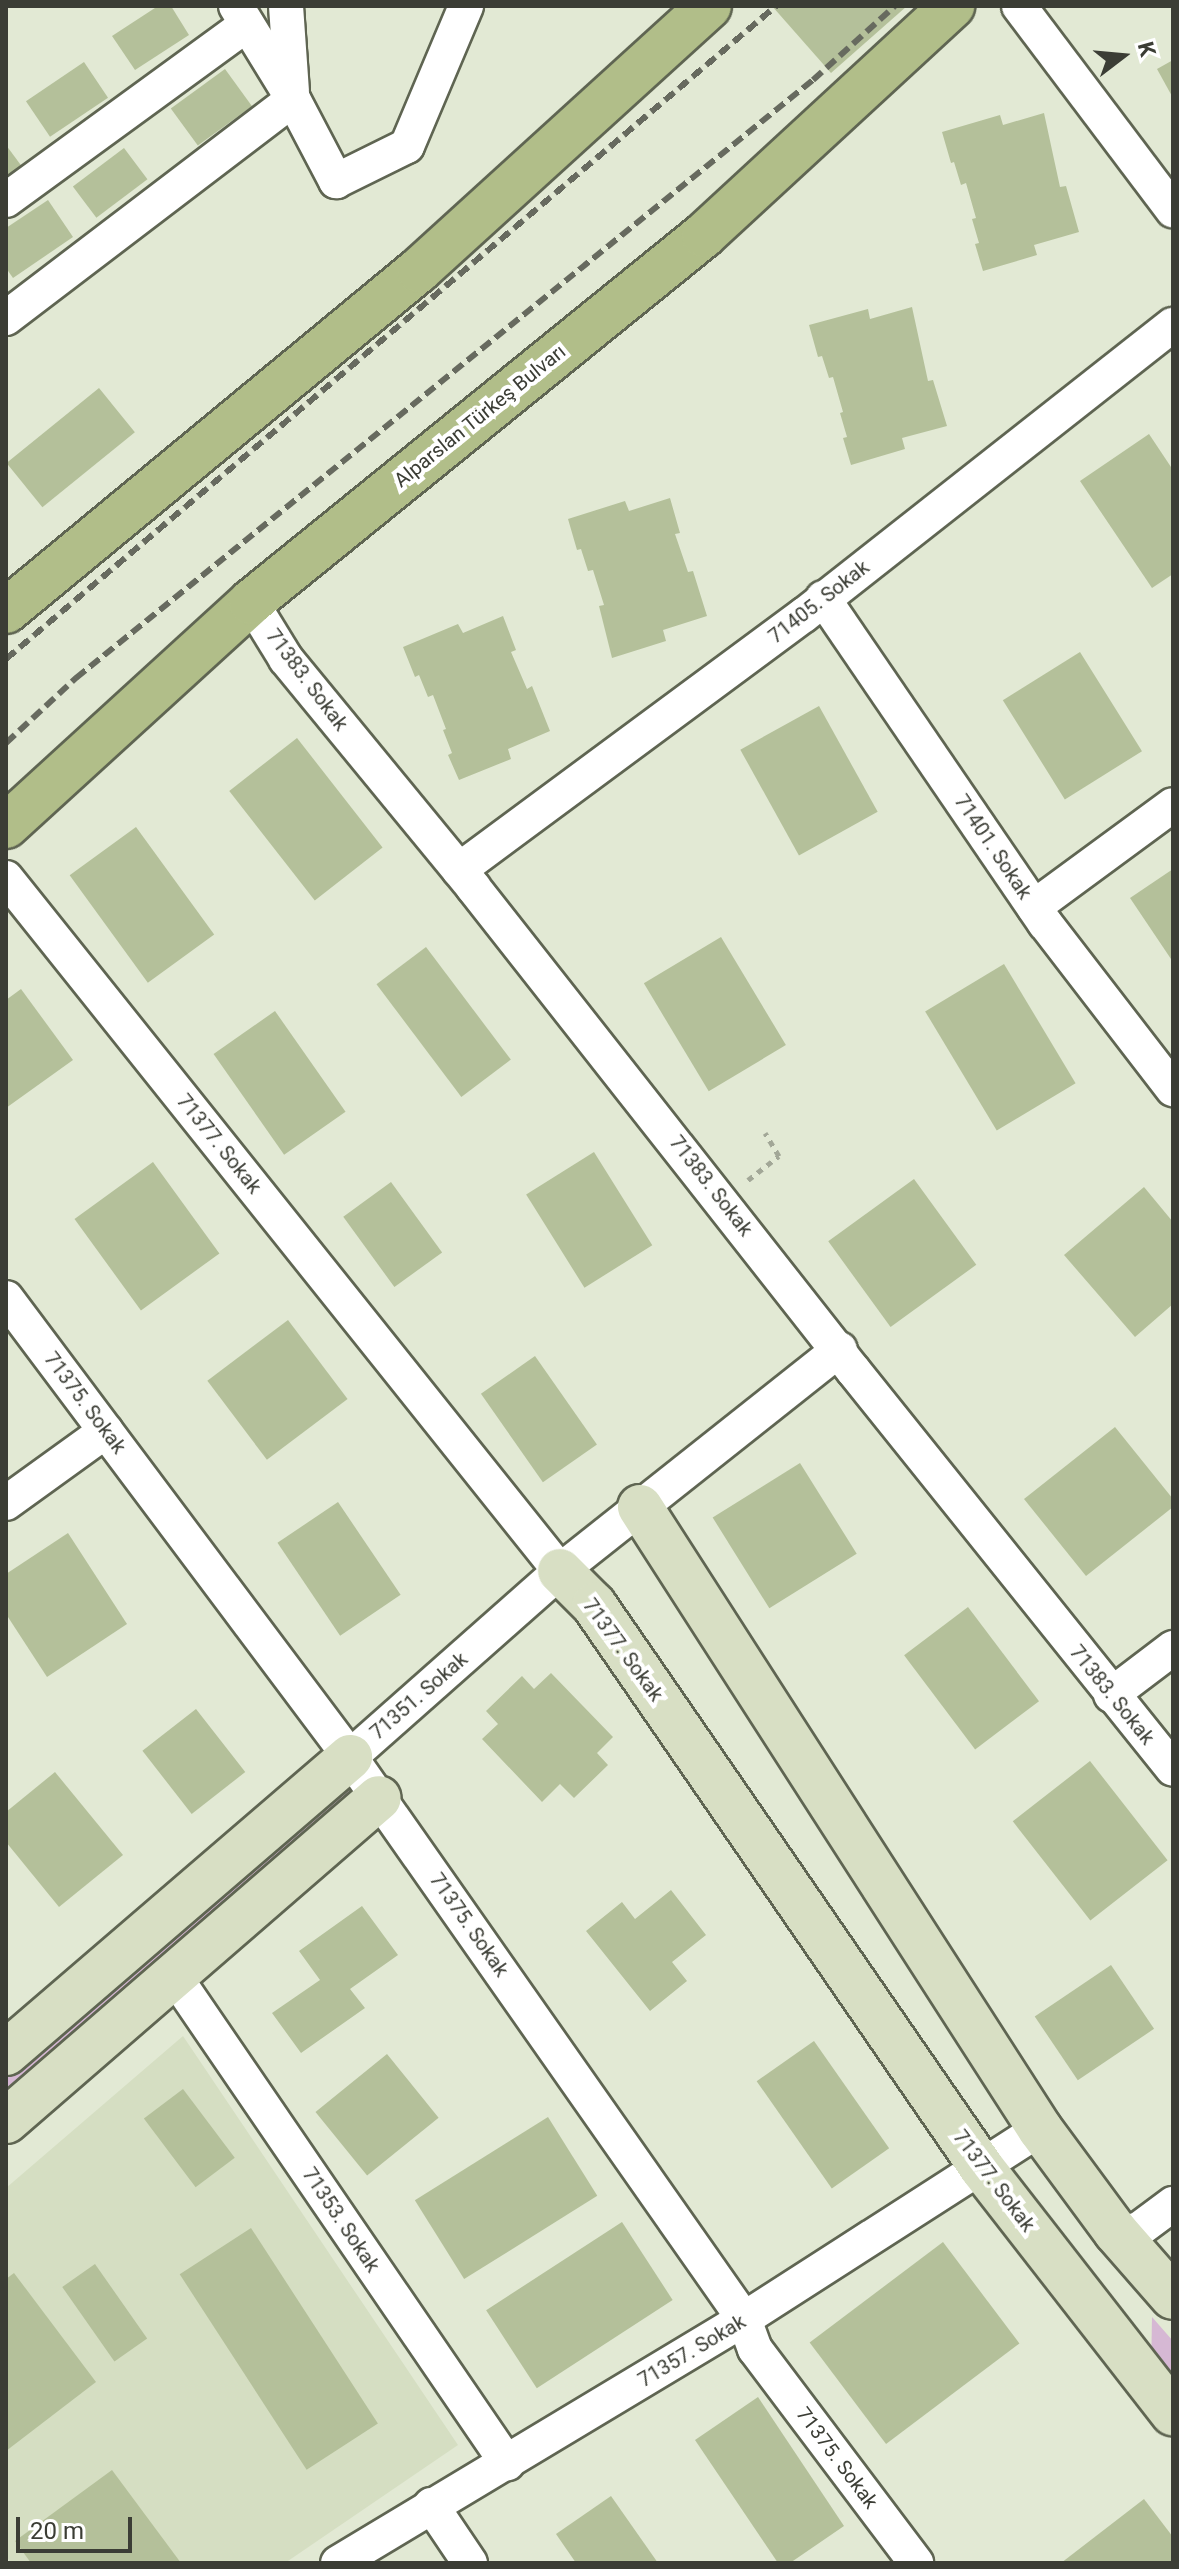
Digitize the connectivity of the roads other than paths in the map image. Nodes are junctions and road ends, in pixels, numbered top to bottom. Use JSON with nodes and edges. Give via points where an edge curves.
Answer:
{"nodes":[{"id":1,"x":286,"y":6,"type":"edge"},
{"id":2,"x":466,"y":6,"type":"edge"},
{"id":3,"x":709,"y":6,"type":"edge"},
{"id":4,"x":952,"y":6,"type":"edge"},
{"id":5,"x":1019,"y":6,"type":"edge"},
{"id":6,"x":241,"y":15,"type":"edge"},
{"id":7,"x":293,"y":99,"type":"junction"},
{"id":8,"x":6,"y":200,"type":"edge"},
{"id":9,"x":1173,"y":210,"type":"edge"},
{"id":10,"x":6,"y":318,"type":"edge"},
{"id":11,"x":1173,"y":325,"type":"edge"},
{"id":12,"x":823,"y":598,"type":"junction"},
{"id":13,"x":251,"y":602,"type":"junction"},
{"id":14,"x":6,"y":611,"type":"edge"},
{"id":15,"x":1173,"y":805,"type":"edge"},
{"id":16,"x":6,"y":826,"type":"edge"},
{"id":17,"x":459,"y":870,"type":"junction"},
{"id":18,"x":6,"y":878,"type":"edge"},
{"id":19,"x":1034,"y":907,"type":"junction"},
{"id":20,"x":1173,"y":1089,"type":"edge"},
{"id":21,"x":6,"y":1298,"type":"edge"},
{"id":22,"x":840,"y":1349,"type":"junction"},
{"id":23,"x":106,"y":1431,"type":"junction"},
{"id":24,"x":6,"y":1503,"type":"edge"},
{"id":25,"x":640,"y":1507,"type":"junction"},
{"id":26,"x":560,"y":1571,"type":"junction"},
{"id":27,"x":1173,"y":1648,"type":"edge"},
{"id":28,"x":1111,"y":1695,"type":"junction"},
{"id":29,"x":350,"y":1757,"type":"junction"},
{"id":30,"x":1173,"y":1769,"type":"edge"},
{"id":31,"x":379,"y":1798,"type":"junction"},
{"id":32,"x":175,"y":1977,"type":"junction"},
{"id":33,"x":6,"y":2053,"type":"edge"},
{"id":34,"x":6,"y":2121,"type":"edge"},
{"id":35,"x":1040,"y":2129,"type":"junction"},
{"id":36,"x":982,"y":2168,"type":"junction"},
{"id":37,"x":1173,"y":2204,"type":"edge"},
{"id":38,"x":1116,"y":2232,"type":"junction"},
{"id":39,"x":1173,"y":2297,"type":"edge"},
{"id":40,"x":744,"y":2319,"type":"junction"},
{"id":41,"x":1173,"y":2413,"type":"edge"},
{"id":42,"x":507,"y":2463,"type":"junction"},
{"id":43,"x":431,"y":2505,"type":"junction"},
{"id":44,"x":338,"y":2563,"type":"edge"},
{"id":45,"x":470,"y":2563,"type":"edge"},
{"id":46,"x":916,"y":2563,"type":"edge"}],
"edges":[{"from":1,"to":7,"type":"street"},
{"from":2,"to":7,"type":"street","via":[[407,146],[336,181]]},
{"from":3,"to":14,"type":"main road","via":[[419,270]]},
{"from":4,"to":13,"type":"main road","name":"Alparslan Türkeş Bulvarı","via":[[704,235]]},
{"from":5,"to":9,"type":"street"},
{"from":6,"to":7,"type":"street"},
{"from":6,"to":8,"type":"street"},
{"from":7,"to":10,"type":"street"},
{"from":11,"to":12,"type":"street","name":"71405. Sokak"},
{"from":12,"to":17,"type":"street","name":"71405. Sokak"},
{"from":12,"to":19,"type":"street","name":"71401. Sokak"},
{"from":13,"to":16,"type":"main road","name":"Alparslan Türkeş Bulvarı"},
{"from":13,"to":17,"type":"street","name":"71383. Sokak","via":[[286,659]]},
{"from":15,"to":19,"type":"street"},
{"from":17,"to":22,"type":"street","name":"71383. Sokak"},
{"from":18,"to":26,"type":"street","name":"71377. Sokak"},
{"from":19,"to":20,"type":"street","name":"71401. Sokak"},
{"from":21,"to":23,"type":"street","name":"71375. Sokak"},
{"from":22,"to":25,"type":"street","name":"71351. Sokak"},
{"from":22,"to":28,"type":"street","name":"71383. Sokak"},
{"from":23,"to":24,"type":"street"},
{"from":23,"to":29,"type":"street","name":"71375. Sokak"},
{"from":25,"to":26,"type":"street","name":"71351. Sokak"},
{"from":25,"to":35,"type":"street"},
{"from":26,"to":29,"type":"street","name":"71351. Sokak"},
{"from":26,"to":36,"type":"street","name":"71377. Sokak","via":[[594,1605]]},
{"from":27,"to":28,"type":"street"},
{"from":28,"to":30,"type":"street","name":"71383. Sokak"},
{"from":29,"to":31,"type":"street","name":"71375. Sokak"},
{"from":29,"to":33,"type":"street","name":"71351. Sokak"},
{"from":31,"to":32,"type":"street"},
{"from":31,"to":40,"type":"street","name":"71375. Sokak"},
{"from":32,"to":34,"type":"street"},
{"from":32,"to":42,"type":"street","name":"71353. Sokak"},
{"from":35,"to":36,"type":"street","name":"71357. Sokak"},
{"from":35,"to":38,"type":"street"},
{"from":36,"to":40,"type":"street","name":"71357. Sokak"},
{"from":36,"to":41,"type":"street","name":"71377. Sokak"},
{"from":37,"to":38,"type":"street","via":[[1138,2230]]},
{"from":38,"to":39,"type":"street"},
{"from":40,"to":42,"type":"street","name":"71357. Sokak"},
{"from":40,"to":46,"type":"street","name":"71375. Sokak","via":[[755,2349]]},
{"from":42,"to":43,"type":"street","name":"71357. Sokak"},
{"from":43,"to":44,"type":"street","name":"71357. Sokak"},
{"from":43,"to":45,"type":"street"}]}
